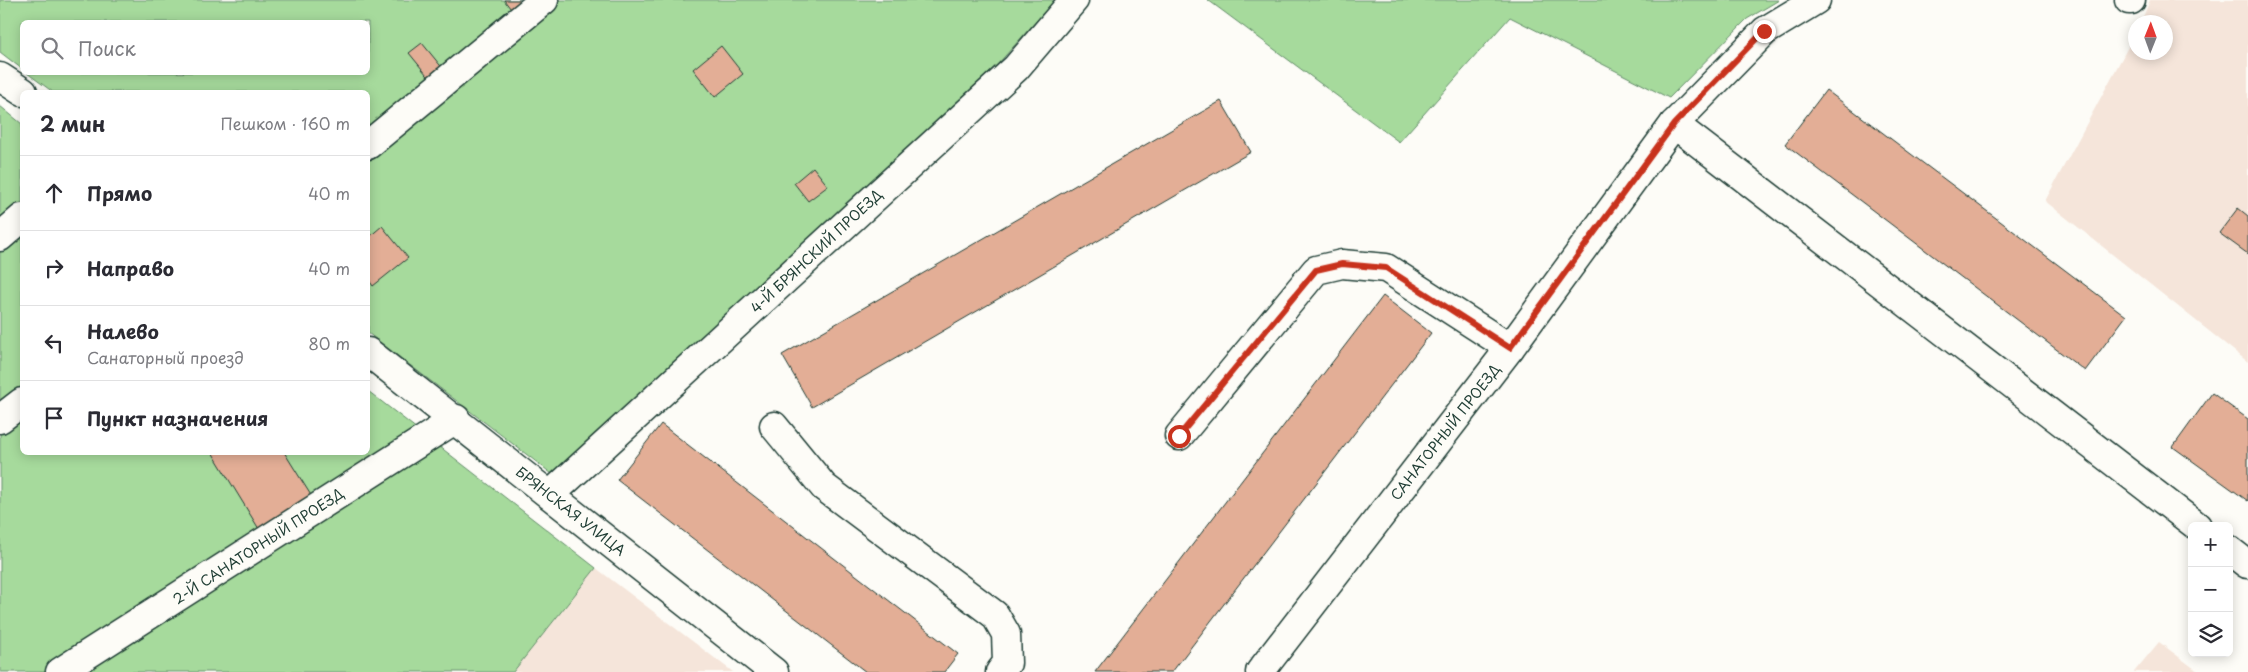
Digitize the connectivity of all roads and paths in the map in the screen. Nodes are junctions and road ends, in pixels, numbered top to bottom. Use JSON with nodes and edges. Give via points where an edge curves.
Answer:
{"nodes":[{"id":1,"x":544,"y":0,"type":"edge"},
{"id":2,"x":1074,"y":0,"type":"edge"},
{"id":3,"x":1816,"y":0,"type":"edge"},
{"id":4,"x":0,"y":77,"type":"edge"},
{"id":5,"x":20,"y":91,"type":"edge"},
{"id":6,"x":1674,"y":124,"type":"junction"},
{"id":7,"x":370,"y":143,"type":"edge"},
{"id":8,"x":20,"y":220,"type":"edge"},
{"id":9,"x":0,"y":237,"type":"edge"},
{"id":10,"x":1510,"y":348,"type":"junction"},
{"id":11,"x":370,"y":354,"type":"edge"},
{"id":12,"x":20,"y":404,"type":"edge"},
{"id":13,"x":0,"y":419,"type":"edge"},
{"id":14,"x":456,"y":419,"type":"junction"},
{"id":15,"x":774,"y":426,"type":"dead end"},
{"id":16,"x":1179,"y":436,"type":"dead end"},
{"id":17,"x":550,"y":495,"type":"junction"},
{"id":18,"x":2192,"y":522,"type":"edge"},
{"id":19,"x":60,"y":672,"type":"edge"},
{"id":20,"x":774,"y":672,"type":"edge"},
{"id":21,"x":1000,"y":672,"type":"edge"},
{"id":22,"x":1260,"y":672,"type":"edge"}],
"edges":[{"from":1,"to":7,"type":"street"},
{"from":2,"to":17,"type":"street","name":"4-Й БРЯНСКИЙ ПРОЕЗД","via":[[1016,68]]},
{"from":3,"to":6,"type":"street","name":"САНАТОРНЫЙ ПРОЕЗД","via":[[1764,31]]},
{"from":4,"to":5,"type":"street"},
{"from":6,"to":10,"type":"street","name":"САНАТОРНЫЙ ПРОЕЗД"},
{"from":6,"to":18,"type":"street"},
{"from":8,"to":9,"type":"street"},
{"from":10,"to":16,"type":"street","via":[[1386,268],[1342,264],[1316,270]]},
{"from":10,"to":22,"type":"street","name":"САНАТОРНЫЙ ПРОЕЗД"},
{"from":11,"to":14,"type":"street","name":"БРЯНСКАЯ УЛИЦА"},
{"from":12,"to":13,"type":"street"},
{"from":14,"to":17,"type":"street","name":"БРЯНСКАЯ УЛИЦА"},
{"from":14,"to":19,"type":"street","name":"2-Й САНАТОРНЫЙ ПРОЕЗД"},
{"from":15,"to":21,"type":"street","via":[[824,487],[995,615],[1006,634],[1008,663]]},
{"from":17,"to":20,"type":"street","name":"БРЯНСКАЯ УЛИЦА"}]}
